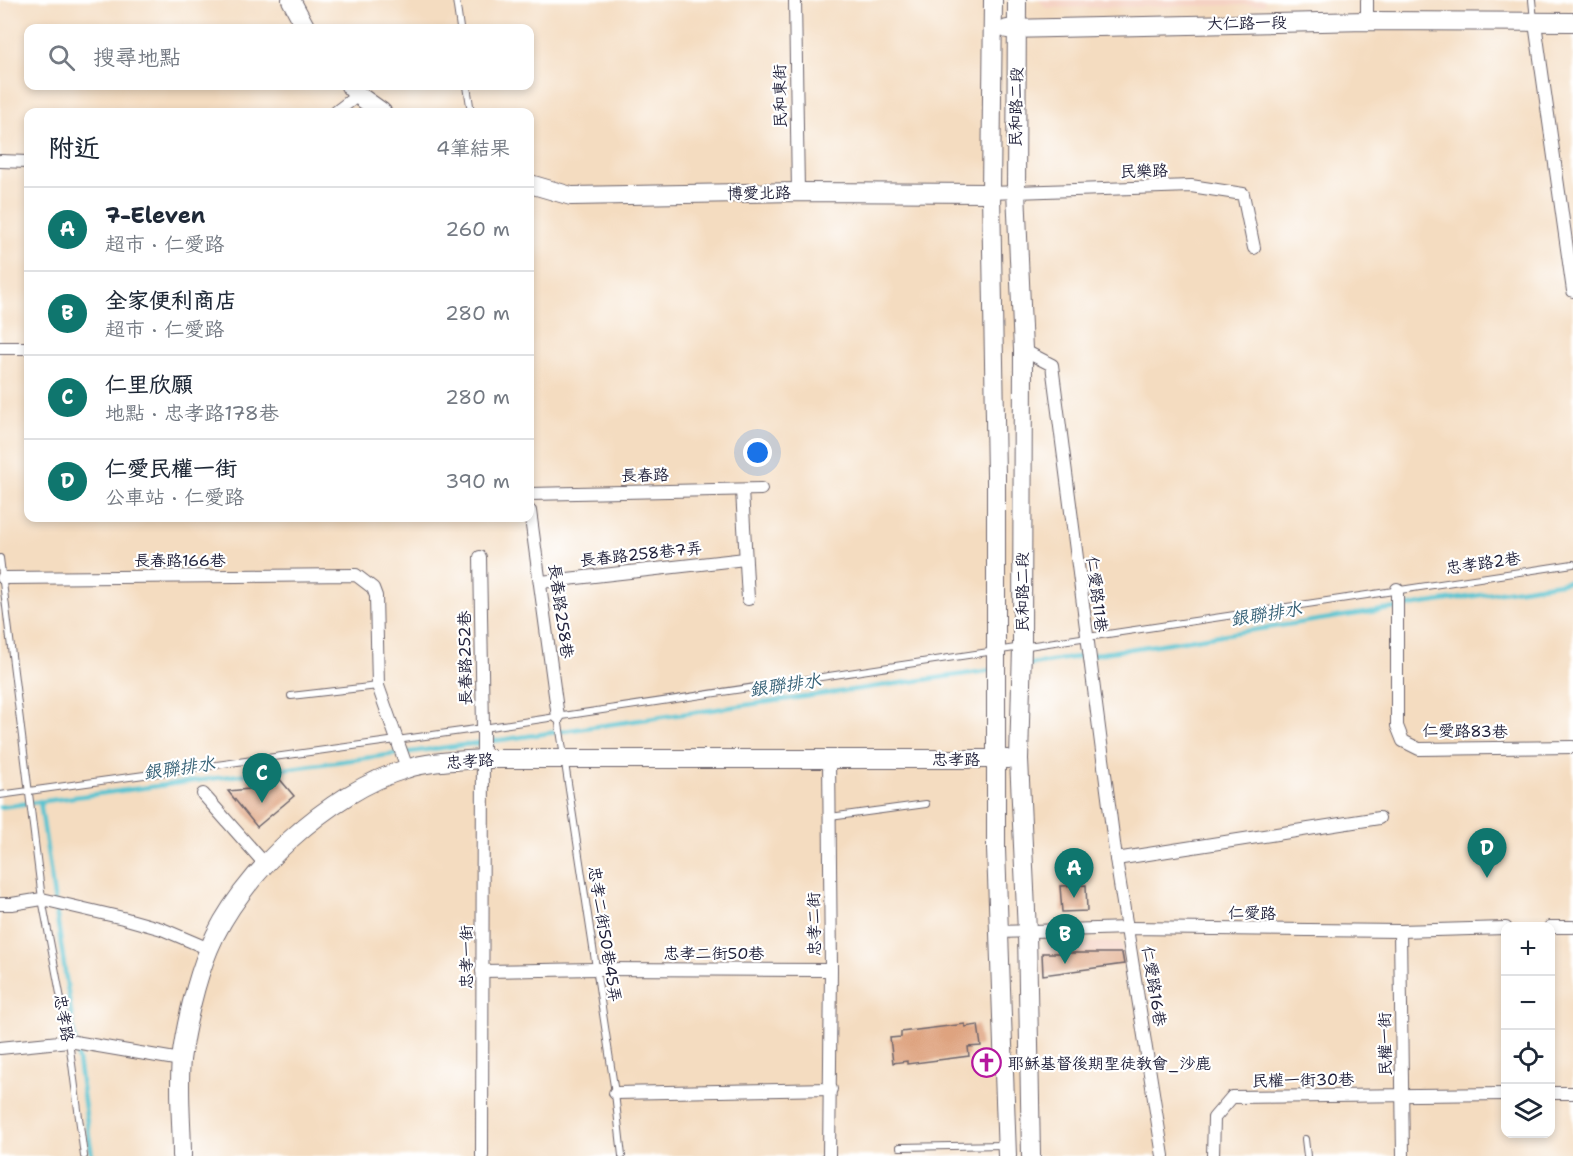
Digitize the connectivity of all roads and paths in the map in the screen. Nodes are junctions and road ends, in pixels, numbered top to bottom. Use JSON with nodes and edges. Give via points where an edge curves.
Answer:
{"nodes":[{"id":1,"x":291,"y":0,"type":"edge"},
{"id":2,"x":456,"y":0,"type":"edge"},
{"id":3,"x":795,"y":0,"type":"edge"},
{"id":4,"x":993,"y":0,"type":"edge"},
{"id":5,"x":1017,"y":0,"type":"edge"},
{"id":6,"x":1367,"y":0,"type":"edge"},
{"id":7,"x":1532,"y":0,"type":"edge"},
{"id":8,"x":1367,"y":21,"type":"junction"},
{"id":9,"x":1573,"y":22,"type":"edge"},
{"id":10,"x":1535,"y":23,"type":"junction"},
{"id":11,"x":304,"y":24,"type":"edge"},
{"id":12,"x":459,"y":24,"type":"edge"},
{"id":13,"x":1017,"y":29,"type":"junction"},
{"id":14,"x":993,"y":30,"type":"junction"},
{"id":15,"x":354,"y":90,"type":"edge"},
{"id":16,"x":468,"y":90,"type":"edge"},
{"id":17,"x":339,"y":108,"type":"edge"},
{"id":18,"x":377,"y":108,"type":"edge"},
{"id":19,"x":470,"y":108,"type":"edge"},
{"id":20,"x":0,"y":161,"type":"edge"},
{"id":21,"x":24,"y":162,"type":"edge"},
{"id":22,"x":534,"y":185,"type":"edge"},
{"id":23,"x":1016,"y":191,"type":"junction"},
{"id":24,"x":798,"y":192,"type":"junction"},
{"id":25,"x":991,"y":193,"type":"junction"},
{"id":26,"x":1254,"y":248,"type":"dead end"},
{"id":27,"x":1573,"y":291,"type":"edge"},
{"id":28,"x":0,"y":348,"type":"edge"},
{"id":29,"x":24,"y":348,"type":"edge"},
{"id":30,"x":1023,"y":350,"type":"junction"},
{"id":31,"x":996,"y":475,"type":"junction"},
{"id":32,"x":1022,"y":477,"type":"junction"},
{"id":33,"x":761,"y":489,"type":"dead end"},
{"id":34,"x":742,"y":490,"type":"junction"},
{"id":35,"x":534,"y":494,"type":"edge"},
{"id":36,"x":532,"y":522,"type":"edge"},
{"id":37,"x":480,"y":557,"type":"dead end"},
{"id":38,"x":0,"y":558,"type":"edge"},
{"id":39,"x":745,"y":559,"type":"junction"},
{"id":40,"x":1573,"y":564,"type":"edge"},
{"id":41,"x":3,"y":578,"type":"junction"},
{"id":42,"x":541,"y":582,"type":"junction"},
{"id":43,"x":1397,"y":594,"type":"junction"},
{"id":44,"x":748,"y":599,"type":"dead end"},
{"id":45,"x":1086,"y":638,"type":"junction"},
{"id":46,"x":1022,"y":647,"type":"junction"},
{"id":47,"x":997,"y":652,"type":"junction"},
{"id":48,"x":378,"y":686,"type":"junction"},
{"id":49,"x":291,"y":696,"type":"dead end"},
{"id":50,"x":558,"y":717,"type":"junction"},
{"id":51,"x":483,"y":728,"type":"junction"},
{"id":52,"x":396,"y":740,"type":"junction"},
{"id":53,"x":1573,"y":747,"type":"edge"},
{"id":54,"x":565,"y":758,"type":"junction"},
{"id":55,"x":829,"y":758,"type":"junction"},
{"id":56,"x":483,"y":759,"type":"junction"},
{"id":57,"x":996,"y":759,"type":"junction"},
{"id":58,"x":1019,"y":759,"type":"junction"},
{"id":59,"x":406,"y":768,"type":"junction"},
{"id":60,"x":30,"y":790,"type":"junction"},
{"id":61,"x":203,"y":794,"type":"dead end"},
{"id":62,"x":0,"y":795,"type":"edge"},
{"id":63,"x":926,"y":804,"type":"dead end"},
{"id":64,"x":829,"y":817,"type":"junction"},
{"id":65,"x":1379,"y":818,"type":"dead end"},
{"id":66,"x":1116,"y":859,"type":"junction"},
{"id":67,"x":265,"y":864,"type":"junction"},
{"id":68,"x":42,"y":898,"type":"junction"},
{"id":69,"x":0,"y":904,"type":"edge"},
{"id":70,"x":1555,"y":927,"type":"edge"},
{"id":71,"x":1573,"y":927,"type":"edge"},
{"id":72,"x":1128,"y":928,"type":"junction"},
{"id":73,"x":1501,"y":928,"type":"edge"},
{"id":74,"x":1400,"y":931,"type":"junction"},
{"id":75,"x":999,"y":932,"type":"junction"},
{"id":76,"x":1027,"y":932,"type":"junction"},
{"id":77,"x":209,"y":949,"type":"junction"},
{"id":78,"x":596,"y":969,"type":"junction"},
{"id":79,"x":831,"y":970,"type":"junction"},
{"id":80,"x":482,"y":971,"type":"junction"},
{"id":81,"x":69,"y":1041,"type":"junction"},
{"id":82,"x":0,"y":1048,"type":"edge"},
{"id":83,"x":181,"y":1060,"type":"junction"},
{"id":84,"x":831,"y":1089,"type":"junction"},
{"id":85,"x":615,"y":1093,"type":"junction"},
{"id":86,"x":1555,"y":1093,"type":"edge"},
{"id":87,"x":1573,"y":1093,"type":"edge"},
{"id":88,"x":1402,"y":1094,"type":"junction"},
{"id":89,"x":1501,"y":1094,"type":"edge"},
{"id":90,"x":1305,"y":1139,"type":"dead end"},
{"id":91,"x":900,"y":1147,"type":"dead end"},
{"id":92,"x":1007,"y":1150,"type":"edge"},
{"id":93,"x":84,"y":1156,"type":"edge"},
{"id":94,"x":182,"y":1156,"type":"edge"},
{"id":95,"x":482,"y":1156,"type":"edge"},
{"id":96,"x":622,"y":1156,"type":"edge"},
{"id":97,"x":829,"y":1156,"type":"edge"},
{"id":98,"x":1031,"y":1156,"type":"edge"},
{"id":99,"x":1163,"y":1156,"type":"edge"},
{"id":100,"x":1214,"y":1156,"type":"edge"},
{"id":101,"x":1307,"y":1156,"type":"edge"},
{"id":102,"x":1402,"y":1156,"type":"edge"}],
"edges":[{"from":1,"to":11,"type":"street"},
{"from":2,"to":12,"type":"lane"},
{"from":3,"to":24,"type":"street","name":"民和東街"},
{"from":4,"to":14,"type":"street","name":"民和路二段"},
{"from":5,"to":13,"type":"street","name":"民和路二段"},
{"from":6,"to":8,"type":"street"},
{"from":7,"to":10,"type":"lane"},
{"from":8,"to":10,"type":"street","name":"大仁路一段"},
{"from":8,"to":13,"type":"street","name":"大仁路一段"},
{"from":9,"to":10,"type":"street","name":"大仁路一段"},
{"from":10,"to":27,"type":"street"},
{"from":13,"to":14,"type":"street","name":"大仁路一段"},
{"from":13,"to":23,"type":"street","name":"民和路二段"},
{"from":14,"to":25,"type":"street","name":"民和路二段"},
{"from":15,"to":17,"type":"street"},
{"from":15,"to":18,"type":"street"},
{"from":16,"to":19,"type":"lane"},
{"from":20,"to":21,"type":"street"},
{"from":22,"to":24,"type":"street","name":"博愛北路","via":[[571,196]]},
{"from":23,"to":25,"type":"street","name":"民樂路"},
{"from":23,"to":26,"type":"street","name":"民樂路","via":[[1191,186],[1243,194]]},
{"from":23,"to":30,"type":"street","name":"民和路二段"},
{"from":24,"to":25,"type":"street","name":"博愛北路"},
{"from":25,"to":31,"type":"street","name":"民和路二段"},
{"from":28,"to":29,"type":"street"},
{"from":30,"to":32,"type":"street","name":"民和路二段"},
{"from":30,"to":45,"type":"street","name":"仁愛路11巷","via":[[1052,365]]},
{"from":31,"to":32,"type":"street"},
{"from":31,"to":47,"type":"street","name":"民和路二段"},
{"from":32,"to":46,"type":"street","name":"民和路二段"},
{"from":33,"to":34,"type":"street","name":"長春路"},
{"from":34,"to":35,"type":"street","name":"長春路"},
{"from":34,"to":39,"type":"street"},
{"from":36,"to":42,"type":"street","name":"長春路258巷"},
{"from":37,"to":51,"type":"street","name":"長春路252巷"},
{"from":38,"to":41,"type":"lane","name":"忠孝路"},
{"from":39,"to":42,"type":"street","name":"長春路258巷7弄"},
{"from":39,"to":44,"type":"street"},
{"from":40,"to":43,"type":"lane","name":"忠孝路2巷"},
{"from":41,"to":48,"type":"street","name":"長春路166巷","via":[[356,575],[373,588],[376,596]]},
{"from":41,"to":60,"type":"lane","name":"忠孝路"},
{"from":42,"to":50,"type":"street","name":"長春路258巷"},
{"from":43,"to":45,"type":"lane","name":"忠孝路2巷"},
{"from":43,"to":53,"type":"street","name":"仁愛路83巷","via":[[1397,726],[1403,741],[1419,749]]},
{"from":45,"to":46,"type":"lane","name":"忠孝路2巷"},
{"from":45,"to":66,"type":"street","name":"仁愛路11巷"},
{"from":46,"to":47,"type":"lane","name":"忠孝路2巷"},
{"from":46,"to":58,"type":"street","name":"民和路二段"},
{"from":47,"to":50,"type":"lane","name":"忠孝路2巷"},
{"from":47,"to":57,"type":"street","name":"民和路二段"},
{"from":48,"to":49,"type":"lane"},
{"from":48,"to":52,"type":"street"},
{"from":50,"to":51,"type":"lane","name":"忠孝路2巷"},
{"from":50,"to":54,"type":"lane","name":"忠孝二街50巷45弄"},
{"from":51,"to":52,"type":"lane","name":"忠孝路2巷"},
{"from":51,"to":56,"type":"street","name":"長春路252巷"},
{"from":52,"to":59,"type":"street"},
{"from":52,"to":60,"type":"lane","name":"忠孝路2巷"},
{"from":54,"to":55,"type":"street","name":"忠孝路"},
{"from":54,"to":56,"type":"street","name":"忠孝路"},
{"from":54,"to":78,"type":"lane","name":"忠孝二街50巷45弄"},
{"from":55,"to":57,"type":"street","name":"忠孝路"},
{"from":55,"to":64,"type":"street","name":"忠孝二街"},
{"from":56,"to":59,"type":"street","name":"忠孝路"},
{"from":56,"to":80,"type":"street","name":"忠孝一街"},
{"from":57,"to":58,"type":"street","name":"忠孝路"},
{"from":57,"to":75,"type":"street","name":"民和路二段"},
{"from":58,"to":76,"type":"street","name":"民和路二段"},
{"from":59,"to":67,"type":"street","name":"忠孝路","via":[[335,803]]},
{"from":60,"to":62,"type":"lane","name":"忠孝路2巷"},
{"from":60,"to":68,"type":"lane","name":"忠孝路"},
{"from":61,"to":67,"type":"street"},
{"from":63,"to":64,"type":"lane"},
{"from":64,"to":79,"type":"street","name":"忠孝二街"},
{"from":65,"to":66,"type":"street"},
{"from":66,"to":72,"type":"street","name":"仁愛路11巷"},
{"from":67,"to":77,"type":"street","name":"忠孝路"},
{"from":68,"to":69,"type":"street"},
{"from":68,"to":77,"type":"street","via":[[162,929]]},
{"from":68,"to":81,"type":"lane","name":"忠孝路"},
{"from":70,"to":71,"type":"street"},
{"from":72,"to":74,"type":"street","name":"仁愛路"},
{"from":72,"to":76,"type":"street","name":"仁愛路"},
{"from":72,"to":99,"type":"street","name":"仁愛路16巷"},
{"from":73,"to":74,"type":"street","name":"仁愛路"},
{"from":74,"to":88,"type":"street","name":"民權一街"},
{"from":75,"to":76,"type":"street","name":"仁愛路"},
{"from":75,"to":92,"type":"street","name":"民和路二段"},
{"from":76,"to":98,"type":"street","name":"民和路二段"},
{"from":77,"to":83,"type":"street","name":"忠孝路","via":[[193,1000]]},
{"from":78,"to":79,"type":"street","name":"忠孝二街50巷"},
{"from":78,"to":80,"type":"street","name":"忠孝二街50巷"},
{"from":78,"to":85,"type":"lane","name":"忠孝二街50巷45弄"},
{"from":79,"to":84,"type":"street","name":"忠孝二街"},
{"from":80,"to":95,"type":"street","name":"忠孝一街"},
{"from":81,"to":82,"type":"street"},
{"from":81,"to":83,"type":"street"},
{"from":81,"to":93,"type":"lane","name":"忠孝路"},
{"from":83,"to":94,"type":"street","name":"忠孝路"},
{"from":84,"to":85,"type":"street"},
{"from":84,"to":97,"type":"street","name":"忠孝二街"},
{"from":85,"to":96,"type":"lane","name":"忠孝二街50巷45弄"},
{"from":86,"to":87,"type":"street"},
{"from":88,"to":89,"type":"street","name":"民權一街30巷"},
{"from":88,"to":100,"type":"street","name":"民權一街30巷","via":[[1232,1097],[1214,1118]]},
{"from":88,"to":102,"type":"street","name":"民權一街"},
{"from":90,"to":101,"type":"lane"},
{"from":91,"to":92,"type":"lane"}]}
